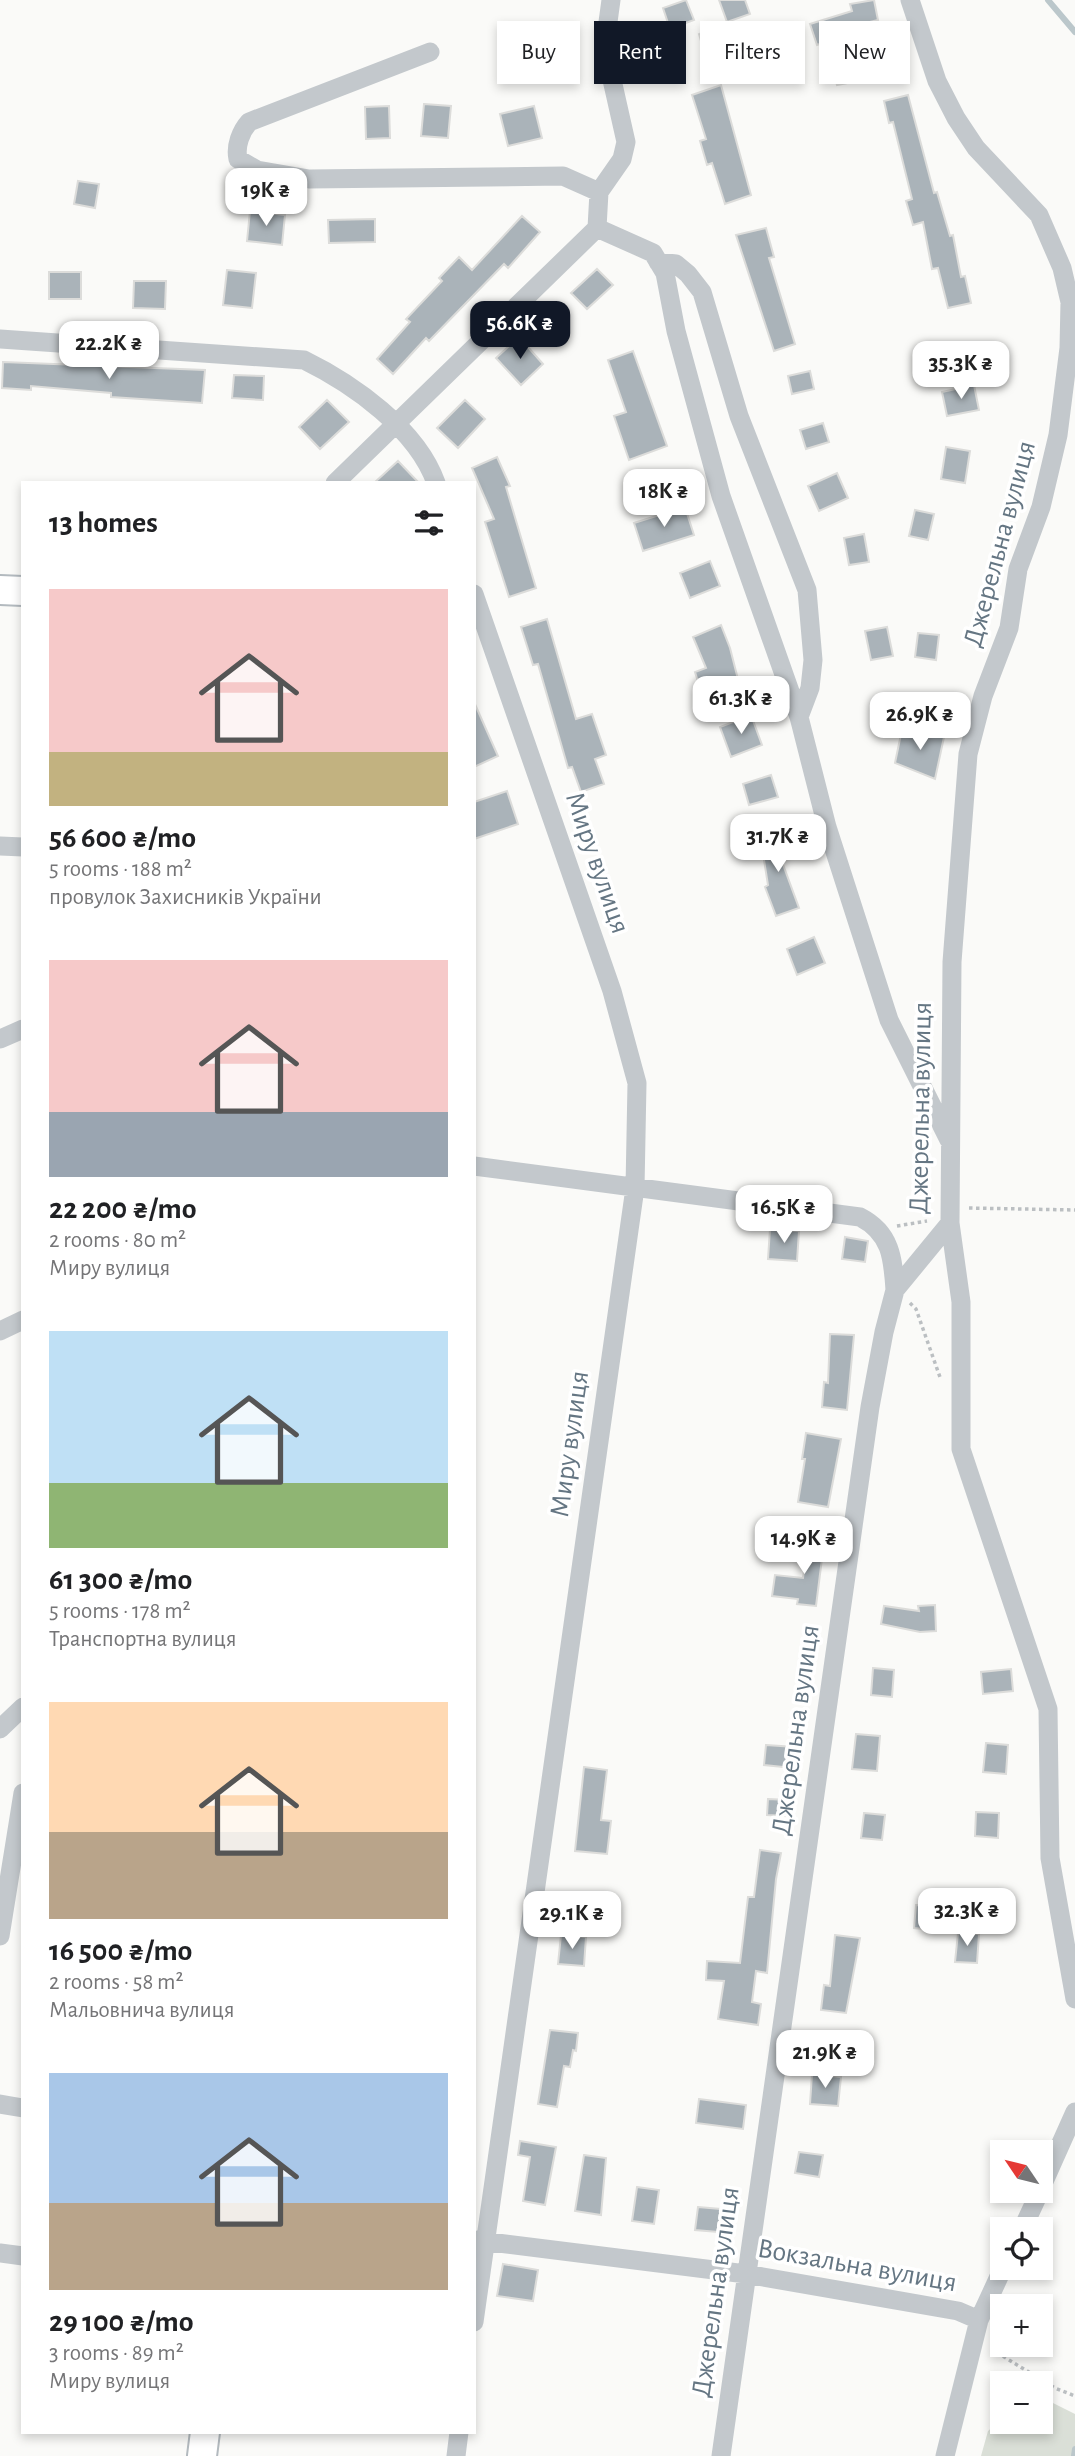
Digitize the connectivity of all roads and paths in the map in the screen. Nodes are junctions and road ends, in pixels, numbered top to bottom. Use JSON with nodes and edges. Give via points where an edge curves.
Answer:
{"nodes":[{"id":1,"x":611,"y":0,"type":"edge"},
{"id":2,"x":910,"y":0,"type":"edge"},
{"id":3,"x":430,"y":52,"type":"dead end"},
{"id":4,"x":599,"y":192,"type":"junction"},
{"id":5,"x":597,"y":228,"type":"junction"},
{"id":6,"x":658,"y":262,"type":"junction"},
{"id":7,"x":0,"y":339,"type":"edge"},
{"id":8,"x":396,"y":424,"type":"junction"},
{"id":9,"x":337,"y":481,"type":"edge"},
{"id":10,"x":435,"y":481,"type":"edge"},
{"id":11,"x":0,"y":590,"type":"edge"},
{"id":12,"x":21,"y":591,"type":"edge"},
{"id":13,"x":476,"y":600,"type":"edge"},
{"id":14,"x":799,"y":718,"type":"junction"},
{"id":15,"x":0,"y":846,"type":"edge"},
{"id":16,"x":21,"y":847,"type":"edge"},
{"id":17,"x":21,"y":1030,"type":"edge"},
{"id":18,"x":0,"y":1040,"type":"edge"},
{"id":19,"x":952,"y":1146,"type":"junction"},
{"id":20,"x":476,"y":1166,"type":"edge"},
{"id":21,"x":635,"y":1188,"type":"junction"},
{"id":22,"x":1075,"y":1210,"type":"edge"},
{"id":23,"x":950,"y":1215,"type":"junction"},
{"id":24,"x":874,"y":1224,"type":"junction"},
{"id":25,"x":895,"y":1290,"type":"junction"},
{"id":26,"x":21,"y":1321,"type":"edge"},
{"id":27,"x":0,"y":1331,"type":"edge"},
{"id":28,"x":944,"y":1388,"type":"dead end"},
{"id":29,"x":21,"y":1709,"type":"edge"},
{"id":30,"x":0,"y":1729,"type":"edge"},
{"id":31,"x":21,"y":1805,"type":"edge"},
{"id":32,"x":0,"y":1936,"type":"edge"},
{"id":33,"x":1075,"y":1998,"type":"edge"},
{"id":34,"x":0,"y":2104,"type":"edge"},
{"id":35,"x":21,"y":2108,"type":"edge"},
{"id":36,"x":1075,"y":2112,"type":"edge"},
{"id":37,"x":1054,"y":2160,"type":"edge"},
{"id":38,"x":480,"y":2241,"type":"edge"},
{"id":39,"x":0,"y":2253,"type":"edge"},
{"id":40,"x":21,"y":2256,"type":"edge"},
{"id":41,"x":746,"y":2274,"type":"junction"},
{"id":42,"x":997,"y":2280,"type":"edge"},
{"id":43,"x":476,"y":2295,"type":"edge"},
{"id":44,"x":979,"y":2320,"type":"junction"},
{"id":45,"x":1075,"y":2396,"type":"edge"},
{"id":46,"x":205,"y":2434,"type":"edge"},
{"id":47,"x":459,"y":2434,"type":"edge"},
{"id":48,"x":202,"y":2456,"type":"edge"},
{"id":49,"x":456,"y":2456,"type":"edge"},
{"id":50,"x":721,"y":2456,"type":"edge"},
{"id":51,"x":946,"y":2456,"type":"edge"}],
"edges":[{"from":1,"to":4,"type":"street","via":[[610,71],[626,142],[622,159]]},
{"from":2,"to":19,"type":"street","name":"Джерельна вулиця","via":[[937,80],[956,118],[976,148],[1039,215],[1062,268],[1070,302],[1058,435],[1041,508],[1018,569],[1009,628],[983,696],[968,754],[952,961]]},
{"from":3,"to":4,"type":"street","via":[[249,122],[243,128],[238,159],[257,170],[309,179],[563,176]]},
{"from":4,"to":5,"type":"street"},
{"from":5,"to":6,"type":"street","via":[[653,253]]},
{"from":5,"to":8,"type":"street"},
{"from":6,"to":14,"type":"street","via":[[665,273],[721,496]]},
{"from":6,"to":14,"type":"street","via":[[676,264],[702,292],[739,416],[807,590],[813,660],[810,688]]},
{"from":7,"to":8,"type":"street","via":[[304,360],[345,380]]},
{"from":8,"to":9,"type":"street"},
{"from":8,"to":10,"type":"street"},
{"from":11,"to":12,"type":"street"},
{"from":13,"to":21,"type":"street","name":"Миру вулиця","via":[[612,991],[637,1083]]},
{"from":14,"to":19,"type":"street","via":[[827,827],[889,1020]]},
{"from":15,"to":16,"type":"street"},
{"from":17,"to":18,"type":"street"},
{"from":19,"to":23,"type":"street","name":"Джерельна вулиця"},
{"from":20,"to":21,"type":"street"},
{"from":21,"to":24,"type":"street","via":[[860,1217]]},
{"from":21,"to":38,"type":"street","name":"Миру вулиця"},
{"from":22,"to":23,"type":"path"},
{"from":23,"to":24,"type":"path","via":[[911,1225]]},
{"from":23,"to":25,"type":"street","name":"Джерельна вулиця"},
{"from":23,"to":33,"type":"street","via":[[961,1302],[961,1449],[1048,1709],[1050,1858]]},
{"from":24,"to":25,"type":"street","via":[[893,1253]]},
{"from":25,"to":28,"type":"path","via":[[916,1309]]},
{"from":25,"to":41,"type":"street","name":"Джерельна вулиця","via":[[870,1407]]},
{"from":26,"to":27,"type":"street"},
{"from":29,"to":30,"type":"street"},
{"from":31,"to":32,"type":"street"},
{"from":34,"to":35,"type":"street"},
{"from":36,"to":37,"type":"street"},
{"from":38,"to":41,"type":"street","name":"Вокзальна вулиця"},
{"from":38,"to":43,"type":"street","name":"Миру вулиця"},
{"from":39,"to":40,"type":"street"},
{"from":41,"to":44,"type":"street","name":"Вокзальна вулиця","via":[[958,2311]]},
{"from":41,"to":50,"type":"street","name":"Джерельна вулиця"},
{"from":42,"to":44,"type":"street"},
{"from":44,"to":45,"type":"path","via":[[984,2344]]},
{"from":44,"to":51,"type":"street"},
{"from":46,"to":48,"type":"street"},
{"from":47,"to":49,"type":"street"}]}
